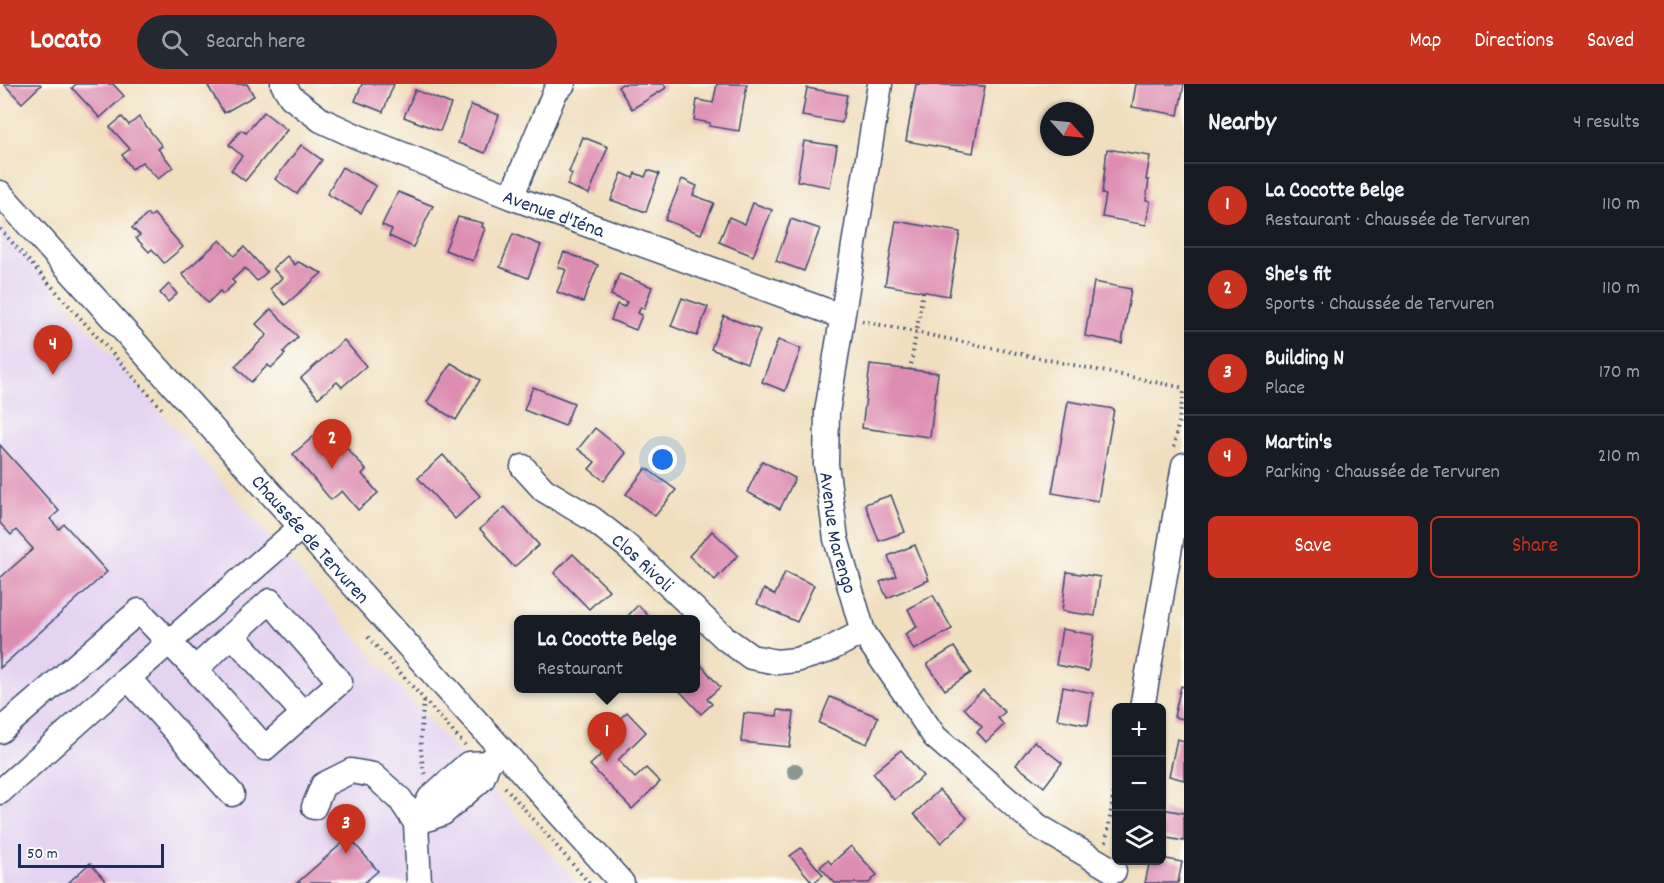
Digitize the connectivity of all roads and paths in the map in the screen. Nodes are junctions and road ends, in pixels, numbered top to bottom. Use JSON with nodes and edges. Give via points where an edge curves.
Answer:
{"nodes":[{"id":1,"x":283,"y":84,"type":"edge"},
{"id":2,"x":563,"y":84,"type":"edge"},
{"id":3,"x":880,"y":84,"type":"edge"},
{"id":4,"x":0,"y":193,"type":"edge"},
{"id":5,"x":511,"y":197,"type":"junction"},
{"id":6,"x":923,"y":291,"type":"dead end"},
{"id":7,"x":841,"y":316,"type":"junction"},
{"id":8,"x":915,"y":331,"type":"junction"},
{"id":9,"x":910,"y":370,"type":"dead end"},
{"id":10,"x":1184,"y":388,"type":"edge"},
{"id":11,"x":1184,"y":465,"type":"edge"},
{"id":12,"x":523,"y":467,"type":"dead end"},
{"id":13,"x":300,"y":528,"type":"junction"},
{"id":14,"x":863,"y":632,"type":"junction"},
{"id":15,"x":232,"y":635,"type":"junction"},
{"id":16,"x":169,"y":642,"type":"junction"},
{"id":17,"x":195,"y":669,"type":"junction"},
{"id":18,"x":431,"y":671,"type":"junction"},
{"id":19,"x":128,"y":678,"type":"junction"},
{"id":20,"x":1143,"y":703,"type":"edge"},
{"id":21,"x":304,"y":714,"type":"junction"},
{"id":22,"x":0,"y":731,"type":"edge"},
{"id":23,"x":494,"y":757,"type":"junction"},
{"id":24,"x":427,"y":779,"type":"dead end"},
{"id":25,"x":0,"y":792,"type":"edge"},
{"id":26,"x":232,"y":794,"type":"dead end"},
{"id":27,"x":314,"y":807,"type":"dead end"},
{"id":28,"x":1114,"y":811,"type":"edge"},
{"id":29,"x":416,"y":823,"type":"junction"},
{"id":30,"x":1111,"y":869,"type":"edge"},
{"id":31,"x":419,"y":883,"type":"edge"},
{"id":32,"x":622,"y":883,"type":"edge"}],
"edges":[{"from":1,"to":5,"type":"street","name":"Avenue d'Iéna","via":[[291,97],[321,120]]},
{"from":2,"to":5,"type":"street","via":[[555,93]]},
{"from":3,"to":7,"type":"street","name":"Avenue Marengo"},
{"from":4,"to":13,"type":"street","name":"Chaussée de Tervuren"},
{"from":5,"to":7,"type":"street","name":"Avenue d'Iéna"},
{"from":6,"to":8,"type":"path"},
{"from":7,"to":8,"type":"path"},
{"from":7,"to":14,"type":"street","name":"Avenue Marengo","via":[[827,412],[826,464],[836,539]]},
{"from":8,"to":9,"type":"path"},
{"from":8,"to":10,"type":"path"},
{"from":11,"to":20,"type":"street"},
{"from":12,"to":14,"type":"street","name":"Clos Rivoli","via":[[544,490],[591,518],[627,546],[726,639],[751,657],[777,662],[796,660],[826,651]]},
{"from":13,"to":16,"type":"street"},
{"from":13,"to":18,"type":"street","name":"Chaussée de Tervuren"},
{"from":14,"to":30,"type":"street","name":"Avenue Marengo","via":[[935,737],[1038,826]]},
{"from":15,"to":17,"type":"street"},
{"from":15,"to":21,"type":"street"},
{"from":15,"to":21,"type":"street","via":[[270,601],[340,682]]},
{"from":16,"to":17,"type":"street"},
{"from":16,"to":19,"type":"street"},
{"from":16,"to":22,"type":"street","via":[[139,611]]},
{"from":17,"to":21,"type":"street","via":[[265,748]]},
{"from":18,"to":23,"type":"street","name":"Chaussée de Tervuren"},
{"from":18,"to":24,"type":"path","via":[[420,733]]},
{"from":19,"to":25,"type":"street"},
{"from":19,"to":26,"type":"street"},
{"from":23,"to":29,"type":"street","via":[[468,764],[430,798]]},
{"from":23,"to":32,"type":"street","name":"Chaussée de Tervuren"},
{"from":27,"to":29,"type":"street","via":[[323,785],[351,771],[373,775],[400,799]]},
{"from":28,"to":30,"type":"path"},
{"from":29,"to":31,"type":"street"}]}
